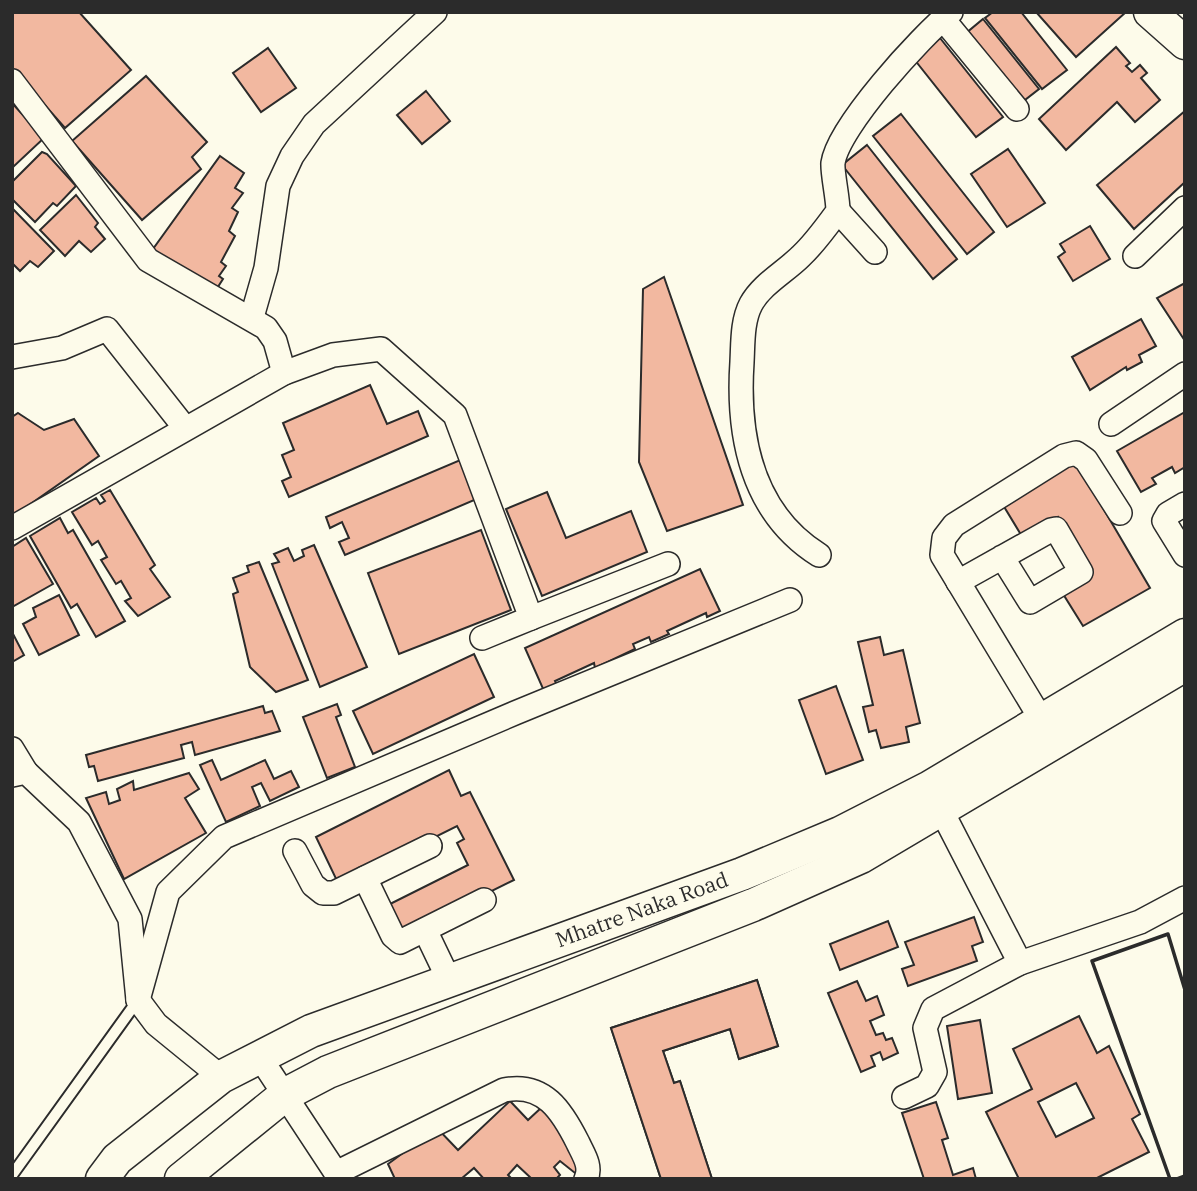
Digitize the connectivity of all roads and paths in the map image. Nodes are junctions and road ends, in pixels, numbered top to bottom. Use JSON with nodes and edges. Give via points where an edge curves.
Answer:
{"nodes":[{"id":1,"x":435,"y":12,"type":"edge"},
{"id":2,"x":1150,"y":12,"type":"edge"},
{"id":3,"x":947,"y":15,"type":"edge"},
{"id":4,"x":1185,"y":43,"type":"edge"},
{"id":5,"x":12,"y":81,"type":"edge"},
{"id":6,"x":1017,"y":108,"type":"dead end"},
{"id":7,"x":1185,"y":208,"type":"edge"},
{"id":8,"x":838,"y":211,"type":"junction"},
{"id":9,"x":875,"y":252,"type":"dead end"},
{"id":10,"x":1135,"y":256,"type":"dead end"},
{"id":11,"x":252,"y":317,"type":"junction"},
{"id":12,"x":12,"y":357,"type":"edge"},
{"id":13,"x":284,"y":373,"type":"junction"},
{"id":14,"x":1185,"y":374,"type":"edge"},
{"id":15,"x":1111,"y":424,"type":"dead end"},
{"id":16,"x":185,"y":428,"type":"junction"},
{"id":17,"x":1185,"y":504,"type":"edge"},
{"id":18,"x":1120,"y":513,"type":"dead end"},
{"id":19,"x":12,"y":528,"type":"edge"},
{"id":20,"x":819,"y":555,"type":"dead end"},
{"id":21,"x":1185,"y":555,"type":"edge"},
{"id":22,"x":1002,"y":557,"type":"dead end"},
{"id":23,"x":668,"y":564,"type":"dead end"},
{"id":24,"x":958,"y":582,"type":"junction"},
{"id":25,"x":790,"y":600,"type":"dead end"},
{"id":26,"x":531,"y":618,"type":"junction"},
{"id":27,"x":1185,"y":635,"type":"edge"},
{"id":28,"x":482,"y":638,"type":"dead end"},
{"id":29,"x":1185,"y":665,"type":"edge"},
{"id":30,"x":1041,"y":719,"type":"junction"},
{"id":31,"x":12,"y":749,"type":"edge"},
{"id":32,"x":19,"y":774,"type":"edge"},
{"id":33,"x":935,"y":798,"type":"junction"},
{"id":34,"x":430,"y":846,"type":"dead end"},
{"id":35,"x":295,"y":852,"type":"dead end"},
{"id":36,"x":742,"y":874,"type":"junction"},
{"id":37,"x":365,"y":878,"type":"junction"},
{"id":38,"x":1185,"y":898,"type":"edge"},
{"id":39,"x":484,"y":900,"type":"dead end"},
{"id":40,"x":753,"y":905,"type":"junction"},
{"id":41,"x":425,"y":930,"type":"junction"},
{"id":42,"x":1020,"y":963,"type":"junction"},
{"id":43,"x":449,"y":981,"type":"junction"},
{"id":44,"x":138,"y":1000,"type":"junction"},
{"id":45,"x":259,"y":1056,"type":"junction"},
{"id":46,"x":220,"y":1077,"type":"junction"},
{"id":47,"x":286,"y":1094,"type":"junction"},
{"id":48,"x":904,"y":1097,"type":"dead end"},
{"id":49,"x":12,"y":1175,"type":"edge"},
{"id":50,"x":338,"y":1176,"type":"edge"},
{"id":51,"x":102,"y":1179,"type":"edge"},
{"id":52,"x":181,"y":1179,"type":"edge"},
{"id":53,"x":586,"y":1179,"type":"edge"}],
"edges":[{"from":1,"to":11,"type":"street","via":[[314,124],[292,156],[278,186],[266,268]]},
{"from":2,"to":4,"type":"street"},
{"from":3,"to":6,"type":"street"},
{"from":3,"to":8,"type":"street","via":[[894,67],[840,143],[832,164]]},
{"from":5,"to":11,"type":"street","via":[[148,260]]},
{"from":7,"to":10,"type":"street"},
{"from":8,"to":9,"type":"street"},
{"from":8,"to":20,"type":"street","via":[[801,257],[773,278],[751,303],[744,326],[740,381],[741,432],[755,478],[776,517],[796,541]]},
{"from":11,"to":13,"type":"street","via":[[275,341]]},
{"from":12,"to":16,"type":"street","via":[[62,348],[107,329]]},
{"from":13,"to":16,"type":"street"},
{"from":13,"to":26,"type":"street","via":[[333,355],[381,349],[455,415]]},
{"from":14,"to":15,"type":"street"},
{"from":16,"to":19,"type":"street"},
{"from":17,"to":21,"type":"street","via":[[1164,521]]},
{"from":18,"to":24,"type":"street","via":[[1086,460],[1076,453],[1064,456],[954,525],[944,538],[942,555]]},
{"from":22,"to":24,"type":"street"},
{"from":23,"to":26,"type":"street"},
{"from":24,"to":30,"type":"street"},
{"from":25,"to":44,"type":"street","via":[[224,837],[168,892]]},
{"from":26,"to":28,"type":"street"},
{"from":27,"to":30,"type":"street","name":"Mhatre Naka Road"},
{"from":29,"to":33,"type":"street","name":"Mhatre Naka Road"},
{"from":30,"to":33,"type":"street","name":"Mhatre Naka Road"},
{"from":31,"to":32,"type":"street"},
{"from":32,"to":44,"type":"street","via":[[79,822],[130,919]]},
{"from":33,"to":36,"type":"street","name":"Mhatre Naka Road"},
{"from":33,"to":40,"type":"street","name":"Mhatre Naka Road","via":[[861,857]]},
{"from":33,"to":42,"type":"street"},
{"from":34,"to":37,"type":"street"},
{"from":35,"to":37,"type":"street","via":[[313,885],[323,893],[334,893]]},
{"from":36,"to":40,"type":"street"},
{"from":36,"to":43,"type":"street","name":"Mhatre Naka Road"},
{"from":37,"to":41,"type":"street","via":[[396,940]]},
{"from":38,"to":42,"type":"street","via":[[1140,922]]},
{"from":39,"to":41,"type":"street"},
{"from":40,"to":47,"type":"street","name":"Mhatre Naka Road","via":[[328,1072]]},
{"from":41,"to":43,"type":"street"},
{"from":42,"to":48,"type":"street","via":[[933,1009],[925,1028],[935,1072],[928,1086]]},
{"from":43,"to":45,"type":"street","name":"Mhatre Naka Road","via":[[311,1031]]},
{"from":44,"to":46,"type":"street","via":[[156,1024]]},
{"from":44,"to":49,"type":"lane"},
{"from":45,"to":46,"type":"street","name":"Mhatre Naka Road"},
{"from":45,"to":47,"type":"street"},
{"from":46,"to":51,"type":"street","name":"Mhatre Naka Road","via":[[117,1158]]},
{"from":47,"to":50,"type":"street"},
{"from":47,"to":52,"type":"street","name":"Mhatre Naka Road"},
{"from":50,"to":53,"type":"street","via":[[504,1090],[518,1087],[545,1096],[563,1113],[588,1163]]}]}
